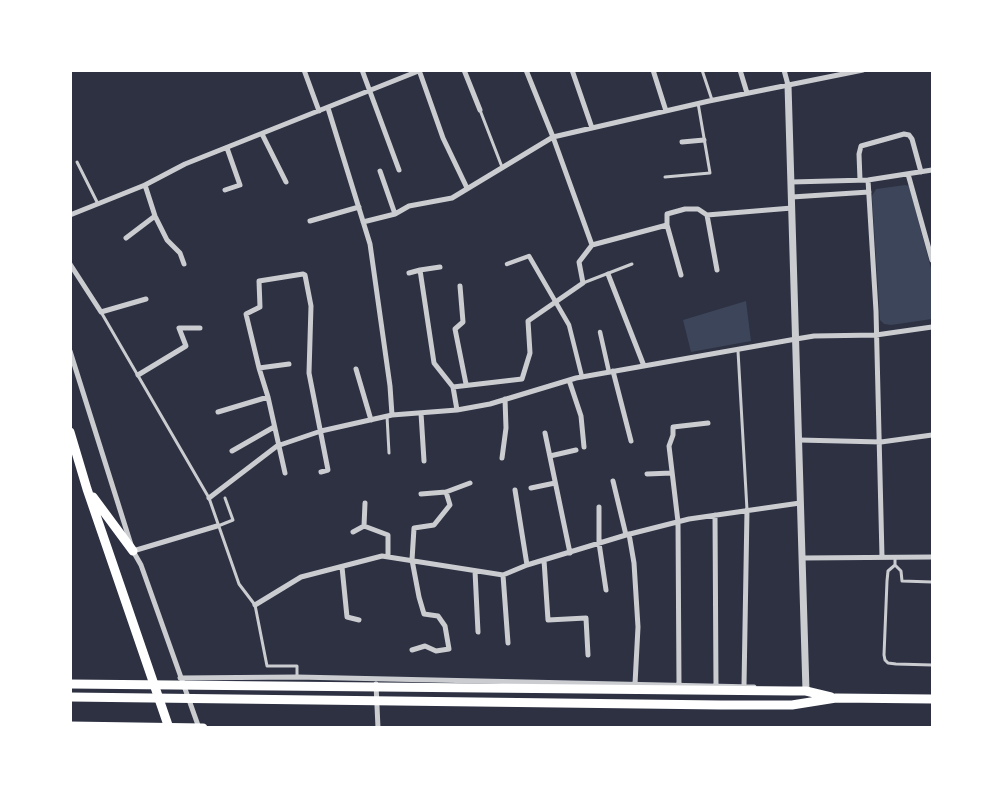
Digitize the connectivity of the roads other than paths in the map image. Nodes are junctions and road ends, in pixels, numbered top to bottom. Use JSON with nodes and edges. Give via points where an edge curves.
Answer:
{"nodes":[{"id":1,"x":304,"y":70,"type":"edge"},
{"id":2,"x":362,"y":70,"type":"edge"},
{"id":3,"x":464,"y":70,"type":"edge"},
{"id":4,"x":526,"y":70,"type":"edge"},
{"id":5,"x":572,"y":70,"type":"edge"},
{"id":6,"x":653,"y":70,"type":"edge"},
{"id":7,"x":702,"y":70,"type":"edge"},
{"id":8,"x":740,"y":70,"type":"edge"},
{"id":9,"x":784,"y":70,"type":"edge"},
{"id":10,"x":863,"y":70,"type":"edge"},
{"id":11,"x":420,"y":71,"type":"edge"},
{"id":12,"x":789,"y":86,"type":"junction"},
{"id":13,"x":369,"y":91,"type":"junction"},
{"id":14,"x":747,"y":93,"type":"junction"},
{"id":15,"x":712,"y":100,"type":"junction"},
{"id":16,"x":698,"y":103,"type":"junction"},
{"id":17,"x":327,"y":108,"type":"junction"},
{"id":18,"x":480,"y":110,"type":"joint"},
{"id":19,"x":319,"y":111,"type":"junction"},
{"id":20,"x":666,"y":111,"type":"junction"},
{"id":21,"x":592,"y":128,"type":"junction"},
{"id":22,"x":262,"y":134,"type":"junction"},
{"id":23,"x":553,"y":137,"type":"junction"},
{"id":24,"x":704,"y":140,"type":"junction"},
{"id":25,"x":682,"y":142,"type":"dead end"},
{"id":26,"x":227,"y":148,"type":"junction"},
{"id":27,"x":77,"y":162,"type":"dead end"},
{"id":28,"x":502,"y":167,"type":"junction"},
{"id":29,"x":399,"y":170,"type":"dead end"},
{"id":30,"x":933,"y":170,"type":"edge"},
{"id":31,"x":380,"y":171,"type":"dead end"},
{"id":32,"x":921,"y":172,"type":"junction"},
{"id":33,"x":908,"y":174,"type":"junction"},
{"id":34,"x":665,"y":177,"type":"dead end"},
{"id":35,"x":860,"y":180,"type":"junction"},
{"id":36,"x":868,"y":180,"type":"junction"},
{"id":37,"x":286,"y":182,"type":"dead end"},
{"id":38,"x":791,"y":182,"type":"junction"},
{"id":39,"x":145,"y":185,"type":"junction"},
{"id":40,"x":466,"y":188,"type":"junction"},
{"id":41,"x":225,"y":190,"type":"dead end"},
{"id":42,"x":869,"y":192,"type":"junction"},
{"id":43,"x":792,"y":197,"type":"junction"},
{"id":44,"x":98,"y":204,"type":"junction"},
{"id":45,"x":359,"y":207,"type":"junction"},
{"id":46,"x":792,"y":208,"type":"junction"},
{"id":47,"x":394,"y":214,"type":"junction"},
{"id":48,"x":70,"y":215,"type":"edge"},
{"id":49,"x":707,"y":215,"type":"junction"},
{"id":50,"x":155,"y":216,"type":"junction"},
{"id":51,"x":310,"y":221,"type":"dead end"},
{"id":52,"x":363,"y":222,"type":"junction"},
{"id":53,"x":667,"y":225,"type":"junction"},
{"id":54,"x":126,"y":238,"type":"dead end"},
{"id":55,"x":592,"y":245,"type":"junction"},
{"id":56,"x":933,"y":260,"type":"edge"},
{"id":57,"x":70,"y":264,"type":"edge"},
{"id":58,"x":184,"y":264,"type":"dead end"},
{"id":59,"x":507,"y":264,"type":"dead end"},
{"id":60,"x":632,"y":264,"type":"dead end"},
{"id":61,"x":440,"y":267,"type":"dead end"},
{"id":62,"x":420,"y":270,"type":"junction"},
{"id":63,"x":717,"y":270,"type":"dead end"},
{"id":64,"x":409,"y":273,"type":"dead end"},
{"id":65,"x":608,"y":274,"type":"junction"},
{"id":66,"x":681,"y":274,"type":"dead end"},
{"id":67,"x":583,"y":283,"type":"junction"},
{"id":68,"x":460,"y":286,"type":"dead end"},
{"id":69,"x":146,"y":299,"type":"dead end"},
{"id":70,"x":556,"y":302,"type":"junction"},
{"id":71,"x":101,"y":312,"type":"junction"},
{"id":72,"x":933,"y":327,"type":"edge"},
{"id":73,"x":200,"y":328,"type":"dead end"},
{"id":74,"x":600,"y":332,"type":"dead end"},
{"id":75,"x":876,"y":335,"type":"junction"},
{"id":76,"x":796,"y":339,"type":"junction"},
{"id":77,"x":70,"y":351,"type":"edge"},
{"id":78,"x":738,"y":351,"type":"junction"},
{"id":79,"x":289,"y":364,"type":"dead end"},
{"id":80,"x":644,"y":366,"type":"junction"},
{"id":81,"x":259,"y":368,"type":"junction"},
{"id":82,"x":356,"y":369,"type":"dead end"},
{"id":83,"x":611,"y":372,"type":"junction"},
{"id":84,"x":138,"y":375,"type":"junction"},
{"id":85,"x":582,"y":377,"type":"junction"},
{"id":86,"x":569,"y":380,"type":"junction"},
{"id":87,"x":466,"y":384,"type":"junction"},
{"id":88,"x":453,"y":387,"type":"junction"},
{"id":89,"x":268,"y":397,"type":"junction"},
{"id":90,"x":505,"y":399,"type":"junction"},
{"id":91,"x":457,"y":410,"type":"junction"},
{"id":92,"x":218,"y":412,"type":"dead end"},
{"id":93,"x":421,"y":413,"type":"junction"},
{"id":94,"x":390,"y":416,"type":"junction"},
{"id":95,"x":371,"y":420,"type":"junction"},
{"id":96,"x":708,"y":423,"type":"dead end"},
{"id":97,"x":274,"y":427,"type":"junction"},
{"id":98,"x":321,"y":431,"type":"junction"},
{"id":99,"x":70,"y":432,"type":"edge"},
{"id":100,"x":545,"y":433,"type":"dead end"},
{"id":101,"x":933,"y":435,"type":"edge"},
{"id":102,"x":799,"y":440,"type":"junction"},
{"id":103,"x":631,"y":441,"type":"dead end"},
{"id":104,"x":881,"y":442,"type":"junction"},
{"id":105,"x":277,"y":446,"type":"junction"},
{"id":106,"x":584,"y":447,"type":"dead end"},
{"id":107,"x":576,"y":450,"type":"dead end"},
{"id":108,"x":232,"y":451,"type":"dead end"},
{"id":109,"x":389,"y":453,"type":"dead end"},
{"id":110,"x":550,"y":456,"type":"junction"},
{"id":111,"x":502,"y":458,"type":"dead end"},
{"id":112,"x":424,"y":461,"type":"dead end"},
{"id":113,"x":321,"y":472,"type":"dead end"},
{"id":114,"x":285,"y":473,"type":"dead end"},
{"id":115,"x":672,"y":473,"type":"junction"},
{"id":116,"x":647,"y":474,"type":"dead end"},
{"id":117,"x":613,"y":481,"type":"dead end"},
{"id":118,"x":470,"y":483,"type":"dead end"},
{"id":119,"x":555,"y":483,"type":"junction"},
{"id":120,"x":531,"y":488,"type":"dead end"},
{"id":121,"x":87,"y":489,"type":"junction"},
{"id":122,"x":515,"y":490,"type":"dead end"},
{"id":123,"x":446,"y":492,"type":"junction"},
{"id":124,"x":421,"y":494,"type":"dead end"},
{"id":125,"x":209,"y":498,"type":"junction"},
{"id":126,"x":225,"y":498,"type":"dead end"},
{"id":127,"x":365,"y":503,"type":"dead end"},
{"id":128,"x":800,"y":503,"type":"junction"},
{"id":129,"x":599,"y":507,"type":"dead end"},
{"id":130,"x":747,"y":510,"type":"junction"},
{"id":131,"x":715,"y":515,"type":"junction"},
{"id":132,"x":678,"y":522,"type":"junction"},
{"id":133,"x":217,"y":526,"type":"junction"},
{"id":134,"x":364,"y":526,"type":"junction"},
{"id":135,"x":353,"y":532,"type":"dead end"},
{"id":136,"x":628,"y":534,"type":"junction"},
{"id":137,"x":599,"y":543,"type":"junction"},
{"id":138,"x":133,"y":551,"type":"junction"},
{"id":139,"x":570,"y":553,"type":"junction"},
{"id":140,"x":388,"y":557,"type":"junction"},
{"id":141,"x":933,"y":557,"type":"edge"},
{"id":142,"x":802,"y":558,"type":"junction"},
{"id":143,"x":882,"y":558,"type":"junction"},
{"id":144,"x":412,"y":560,"type":"junction"},
{"id":145,"x":544,"y":560,"type":"junction"},
{"id":146,"x":895,"y":561,"type":"junction"},
{"id":147,"x":527,"y":565,"type":"junction"},
{"id":148,"x":342,"y":567,"type":"junction"},
{"id":149,"x":475,"y":571,"type":"junction"},
{"id":150,"x":503,"y":575,"type":"junction"},
{"id":151,"x":933,"y":582,"type":"edge"},
{"id":152,"x":606,"y":590,"type":"dead end"},
{"id":153,"x":255,"y":605,"type":"junction"},
{"id":154,"x":359,"y":620,"type":"dead end"},
{"id":155,"x":478,"y":632,"type":"dead end"},
{"id":156,"x":508,"y":643,"type":"dead end"},
{"id":157,"x":412,"y":650,"type":"dead end"},
{"id":158,"x":588,"y":655,"type":"dead end"},
{"id":159,"x":933,"y":665,"type":"edge"},
{"id":160,"x":297,"y":677,"type":"junction"},
{"id":161,"x":180,"y":678,"type":"junction"},
{"id":162,"x":376,"y":680,"type":"junction"},
{"id":163,"x":70,"y":684,"type":"edge"},
{"id":164,"x":635,"y":684,"type":"junction"},
{"id":165,"x":679,"y":685,"type":"junction"},
{"id":166,"x":744,"y":686,"type":"junction"},
{"id":167,"x":719,"y":688,"type":"junction"},
{"id":168,"x":792,"y":691,"type":"junction"},
{"id":169,"x":806,"y":691,"type":"junction"},
{"id":170,"x":70,"y":697,"type":"edge"},
{"id":171,"x":836,"y":698,"type":"junction"},
{"id":172,"x":933,"y":699,"type":"edge"},
{"id":173,"x":70,"y":726,"type":"edge"},
{"id":174,"x":169,"y":728,"type":"edge"},
{"id":175,"x":201,"y":728,"type":"edge"},
{"id":176,"x":378,"y":728,"type":"edge"}],
"edges":[{"from":1,"to":19,"type":"street"},
{"from":2,"to":13,"type":"street"},
{"from":3,"to":18,"type":"street"},
{"from":4,"to":23,"type":"street"},
{"from":5,"to":21,"type":"street"},
{"from":6,"to":20,"type":"street"},
{"from":7,"to":15,"type":"lane"},
{"from":8,"to":14,"type":"street"},
{"from":9,"to":12,"type":"street"},
{"from":10,"to":12,"type":"street"},
{"from":11,"to":13,"type":"street"},
{"from":11,"to":40,"type":"street","via":[[443,138]]},
{"from":12,"to":14,"type":"street"},
{"from":12,"to":38,"type":"street"},
{"from":13,"to":17,"type":"street"},
{"from":13,"to":29,"type":"street"},
{"from":14,"to":15,"type":"street"},
{"from":15,"to":16,"type":"street"},
{"from":16,"to":20,"type":"street"},
{"from":16,"to":24,"type":"lane"},
{"from":17,"to":19,"type":"street"},
{"from":17,"to":45,"type":"street"},
{"from":18,"to":28,"type":"lane"},
{"from":19,"to":22,"type":"street"},
{"from":20,"to":21,"type":"street"},
{"from":21,"to":23,"type":"street"},
{"from":22,"to":26,"type":"street"},
{"from":22,"to":37,"type":"street"},
{"from":23,"to":28,"type":"street"},
{"from":23,"to":55,"type":"street"},
{"from":24,"to":25,"type":"street"},
{"from":24,"to":34,"type":"lane","via":[[710,173]]},
{"from":26,"to":39,"type":"street"},
{"from":26,"to":41,"type":"street","via":[[240,185]]},
{"from":27,"to":44,"type":"lane"},
{"from":28,"to":40,"type":"street"},
{"from":30,"to":32,"type":"street"},
{"from":31,"to":47,"type":"street"},
{"from":32,"to":33,"type":"street"},
{"from":32,"to":35,"type":"street","via":[[912,139],[904,134],[861,146]]},
{"from":33,"to":36,"type":"street"},
{"from":33,"to":56,"type":"street"},
{"from":35,"to":36,"type":"street"},
{"from":35,"to":38,"type":"street"},
{"from":36,"to":42,"type":"street"},
{"from":38,"to":43,"type":"street"},
{"from":39,"to":44,"type":"street"},
{"from":39,"to":50,"type":"street"},
{"from":40,"to":47,"type":"street","via":[[452,198],[409,206]]},
{"from":42,"to":43,"type":"street"},
{"from":42,"to":75,"type":"street"},
{"from":43,"to":46,"type":"street"},
{"from":44,"to":48,"type":"street"},
{"from":45,"to":51,"type":"street"},
{"from":45,"to":52,"type":"street"},
{"from":46,"to":49,"type":"street"},
{"from":46,"to":76,"type":"street"},
{"from":47,"to":52,"type":"street"},
{"from":49,"to":53,"type":"street","via":[[698,208],[685,209],[666,214]]},
{"from":49,"to":63,"type":"street"},
{"from":50,"to":54,"type":"street"},
{"from":50,"to":58,"type":"street"},
{"from":52,"to":94,"type":"street","via":[[390,387]]},
{"from":53,"to":55,"type":"street"},
{"from":53,"to":66,"type":"street"},
{"from":55,"to":67,"type":"street","via":[[579,262]]},
{"from":57,"to":71,"type":"street"},
{"from":59,"to":70,"type":"street","via":[[529,256]]},
{"from":60,"to":65,"type":"lane"},
{"from":61,"to":62,"type":"street"},
{"from":62,"to":64,"type":"street"},
{"from":62,"to":88,"type":"street","via":[[434,363]]},
{"from":65,"to":67,"type":"lane"},
{"from":65,"to":80,"type":"street"},
{"from":67,"to":70,"type":"street"},
{"from":68,"to":87,"type":"street","via":[[463,322],[455,329]]},
{"from":69,"to":71,"type":"street"},
{"from":70,"to":85,"type":"street","via":[[569,325]]},
{"from":70,"to":87,"type":"street","via":[[528,321],[530,353],[522,379]]},
{"from":71,"to":84,"type":"lane"},
{"from":72,"to":75,"type":"street"},
{"from":73,"to":84,"type":"street","via":[[179,328],[186,346]]},
{"from":74,"to":83,"type":"street"},
{"from":75,"to":76,"type":"street"},
{"from":75,"to":104,"type":"street"},
{"from":76,"to":78,"type":"street"},
{"from":76,"to":102,"type":"street"},
{"from":77,"to":138,"type":"street"},
{"from":78,"to":80,"type":"street"},
{"from":78,"to":130,"type":"lane"},
{"from":79,"to":81,"type":"street"},
{"from":80,"to":83,"type":"street"},
{"from":81,"to":89,"type":"street"},
{"from":81,"to":98,"type":"street","via":[[246,314],[260,307],[258,283],[301,274],[305,276],[311,306],[309,373]]},
{"from":82,"to":95,"type":"street"},
{"from":83,"to":85,"type":"street"},
{"from":83,"to":103,"type":"street"},
{"from":84,"to":125,"type":"lane"},
{"from":85,"to":86,"type":"street"},
{"from":86,"to":90,"type":"street"},
{"from":86,"to":106,"type":"street","via":[[581,416]]},
{"from":87,"to":88,"type":"street"},
{"from":88,"to":91,"type":"street"},
{"from":89,"to":92,"type":"street"},
{"from":89,"to":97,"type":"street"},
{"from":90,"to":91,"type":"street"},
{"from":90,"to":111,"type":"street"},
{"from":91,"to":93,"type":"street"},
{"from":93,"to":94,"type":"street"},
{"from":93,"to":112,"type":"street"},
{"from":94,"to":95,"type":"street"},
{"from":94,"to":109,"type":"lane"},
{"from":95,"to":98,"type":"street"},
{"from":96,"to":115,"type":"street","via":[[672,428]]},
{"from":97,"to":105,"type":"street"},
{"from":97,"to":108,"type":"street"},
{"from":98,"to":105,"type":"street"},
{"from":98,"to":113,"type":"street","via":[[328,470]]},
{"from":99,"to":121,"type":"main road"},
{"from":100,"to":110,"type":"street"},
{"from":101,"to":104,"type":"street"},
{"from":102,"to":104,"type":"street"},
{"from":102,"to":128,"type":"street"},
{"from":104,"to":143,"type":"street"},
{"from":105,"to":114,"type":"street"},
{"from":105,"to":125,"type":"street"},
{"from":107,"to":110,"type":"street"},
{"from":110,"to":119,"type":"street"},
{"from":115,"to":116,"type":"street"},
{"from":115,"to":132,"type":"street"},
{"from":117,"to":136,"type":"street"},
{"from":118,"to":123,"type":"street"},
{"from":119,"to":120,"type":"street"},
{"from":119,"to":139,"type":"street"},
{"from":121,"to":138,"type":"main road"},
{"from":121,"to":174,"type":"main road"},
{"from":122,"to":147,"type":"street"},
{"from":123,"to":124,"type":"street"},
{"from":123,"to":144,"type":"street","via":[[450,505],[434,525],[414,528]]},
{"from":125,"to":133,"type":"lane"},
{"from":126,"to":133,"type":"lane","via":[[233,520]]},
{"from":127,"to":134,"type":"street"},
{"from":128,"to":130,"type":"street"},
{"from":128,"to":142,"type":"street"},
{"from":129,"to":137,"type":"street"},
{"from":130,"to":131,"type":"street"},
{"from":130,"to":166,"type":"street"},
{"from":131,"to":132,"type":"street"},
{"from":131,"to":167,"type":"street"},
{"from":132,"to":136,"type":"street"},
{"from":132,"to":165,"type":"street"},
{"from":133,"to":138,"type":"street"},
{"from":133,"to":153,"type":"lane","via":[[239,584]]},
{"from":134,"to":135,"type":"street"},
{"from":134,"to":140,"type":"street","via":[[388,535]]},
{"from":136,"to":137,"type":"street"},
{"from":136,"to":164,"type":"street","via":[[638,627]]},
{"from":137,"to":139,"type":"street"},
{"from":137,"to":152,"type":"street"},
{"from":138,"to":161,"type":"street"},
{"from":139,"to":145,"type":"street"},
{"from":140,"to":144,"type":"street"},
{"from":140,"to":148,"type":"street"},
{"from":141,"to":146,"type":"street"},
{"from":142,"to":143,"type":"street"},
{"from":142,"to":169,"type":"street"},
{"from":143,"to":146,"type":"street"},
{"from":144,"to":149,"type":"street"},
{"from":144,"to":157,"type":"street","via":[[424,614],[438,616],[442,621],[449,649],[436,651],[425,646]]},
{"from":145,"to":147,"type":"street"},
{"from":145,"to":158,"type":"street","via":[[548,620],[586,618]]},
{"from":146,"to":151,"type":"lane","via":[[902,581]]},
{"from":146,"to":159,"type":"lane","via":[[888,571],[885,660]]},
{"from":147,"to":150,"type":"street"},
{"from":148,"to":153,"type":"street","via":[[301,578]]},
{"from":148,"to":154,"type":"street","via":[[346,617]]},
{"from":149,"to":150,"type":"street"},
{"from":149,"to":155,"type":"street"},
{"from":150,"to":156,"type":"street"},
{"from":153,"to":160,"type":"lane","via":[[267,666],[297,666]]},
{"from":160,"to":161,"type":"street"},
{"from":160,"to":162,"type":"street"},
{"from":161,"to":175,"type":"street"},
{"from":162,"to":164,"type":"street"},
{"from":162,"to":176,"type":"street"},
{"from":163,"to":167,"type":"main road"},
{"from":164,"to":165,"type":"street"},
{"from":165,"to":167,"type":"street"},
{"from":166,"to":167,"type":"street"},
{"from":166,"to":168,"type":"street"},
{"from":167,"to":168,"type":"main road"},
{"from":168,"to":169,"type":"main road"},
{"from":169,"to":171,"type":"main road"},
{"from":170,"to":171,"type":"main road","via":[[721,705],[792,705]]},
{"from":171,"to":172,"type":"main road"},
{"from":173,"to":175,"type":"main road"}]}
